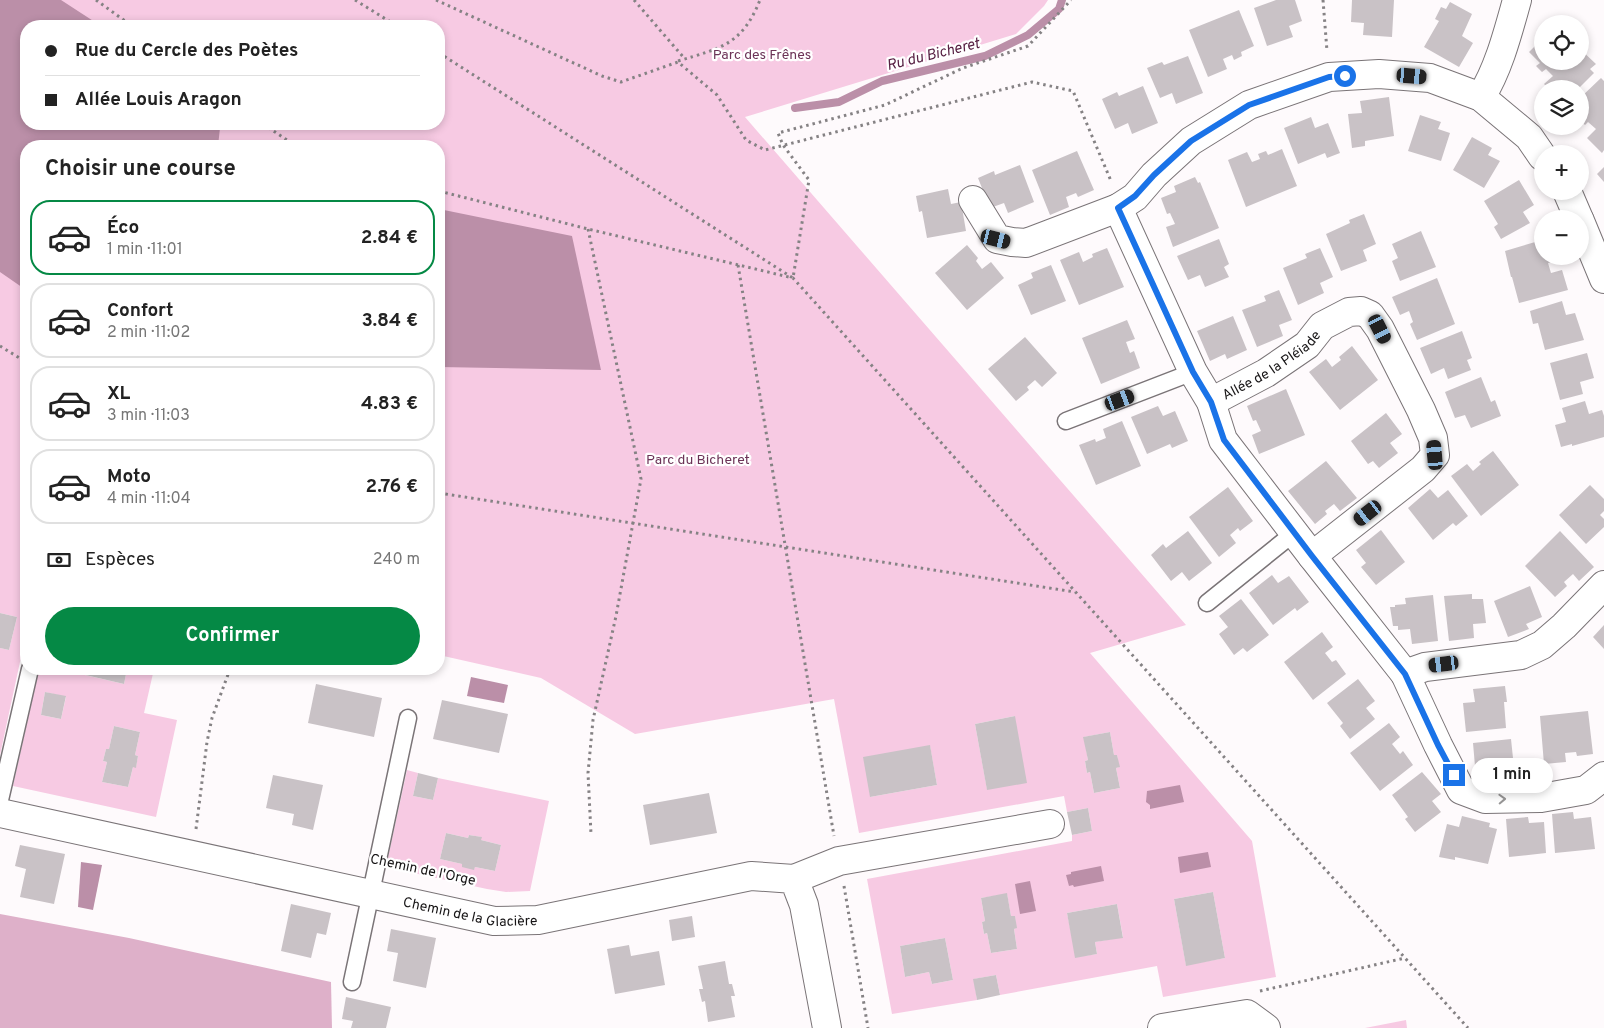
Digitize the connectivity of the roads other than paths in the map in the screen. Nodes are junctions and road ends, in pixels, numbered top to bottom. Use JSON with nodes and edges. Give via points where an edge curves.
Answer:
{"nodes":[{"id":1,"x":1517,"y":0,"type":"edge"},
{"id":2,"x":1481,"y":97,"type":"junction"},
{"id":3,"x":1534,"y":145,"type":"edge"},
{"id":4,"x":973,"y":200,"type":"dead end"},
{"id":5,"x":1118,"y":208,"type":"junction"},
{"id":6,"x":1589,"y":242,"type":"edge"},
{"id":7,"x":1604,"y":279,"type":"edge"},
{"id":8,"x":1193,"y":372,"type":"junction"},
{"id":9,"x":1211,"y":402,"type":"junction"},
{"id":10,"x":1066,"y":421,"type":"dead end"},
{"id":11,"x":1294,"y":533,"type":"junction"},
{"id":12,"x":1312,"y":556,"type":"junction"},
{"id":13,"x":1604,"y":585,"type":"edge"},
{"id":14,"x":1207,"y":603,"type":"dead end"},
{"id":15,"x":1405,"y":674,"type":"junction"},
{"id":16,"x":29,"y":675,"type":"edge"},
{"id":17,"x":408,"y":718,"type":"dead end"},
{"id":18,"x":1604,"y":776,"type":"edge"},
{"id":19,"x":0,"y":800,"type":"edge"},
{"id":20,"x":0,"y":813,"type":"edge"},
{"id":21,"x":1050,"y":824,"type":"dead end"},
{"id":22,"x":794,"y":879,"type":"junction"},
{"id":23,"x":370,"y":894,"type":"junction"},
{"id":24,"x":352,"y":982,"type":"dead end"},
{"id":25,"x":1257,"y":1021,"type":"edge"},
{"id":26,"x":827,"y":1028,"type":"edge"},
{"id":27,"x":1162,"y":1028,"type":"edge"}],
"edges":[{"from":1,"to":2,"type":"street","via":[[1489,84]]},
{"from":2,"to":3,"type":"street"},
{"from":2,"to":5,"type":"street","via":[[1430,78],[1379,74],[1329,77],[1249,105],[1191,141],[1135,196]]},
{"from":4,"to":5,"type":"street","via":[[996,239],[1026,243]]},
{"from":5,"to":8,"type":"street"},
{"from":6,"to":7,"type":"street"},
{"from":8,"to":9,"type":"street"},
{"from":8,"to":10,"type":"lane"},
{"from":9,"to":11,"type":"street","via":[[1224,440]]},
{"from":9,"to":12,"type":"street","name":"Allée de la Pléiade","via":[[1273,368],[1307,345],[1322,326],[1349,312],[1361,311],[1370,315],[1380,329],[1424,417],[1433,438],[1435,455],[1424,469]]},
{"from":11,"to":12,"type":"street"},
{"from":11,"to":14,"type":"lane"},
{"from":12,"to":15,"type":"street"},
{"from":13,"to":15,"type":"street","via":[[1542,645],[1521,655],[1425,667]]},
{"from":15,"to":18,"type":"street","one_way":true,"via":[[1461,790],[1485,799],[1541,798],[1586,790]]},
{"from":16,"to":19,"type":"lane"},
{"from":17,"to":23,"type":"lane"},
{"from":20,"to":23,"type":"street","name":"Chemin de la Glacière"},
{"from":21,"to":22,"type":"street","via":[[839,860]]},
{"from":22,"to":23,"type":"street","name":"Chemin de la Glacière","via":[[752,876],[538,920],[494,921]]},
{"from":22,"to":26,"type":"street","via":[[804,904]]},
{"from":23,"to":24,"type":"lane"},
{"from":25,"to":27,"type":"street"}]}
